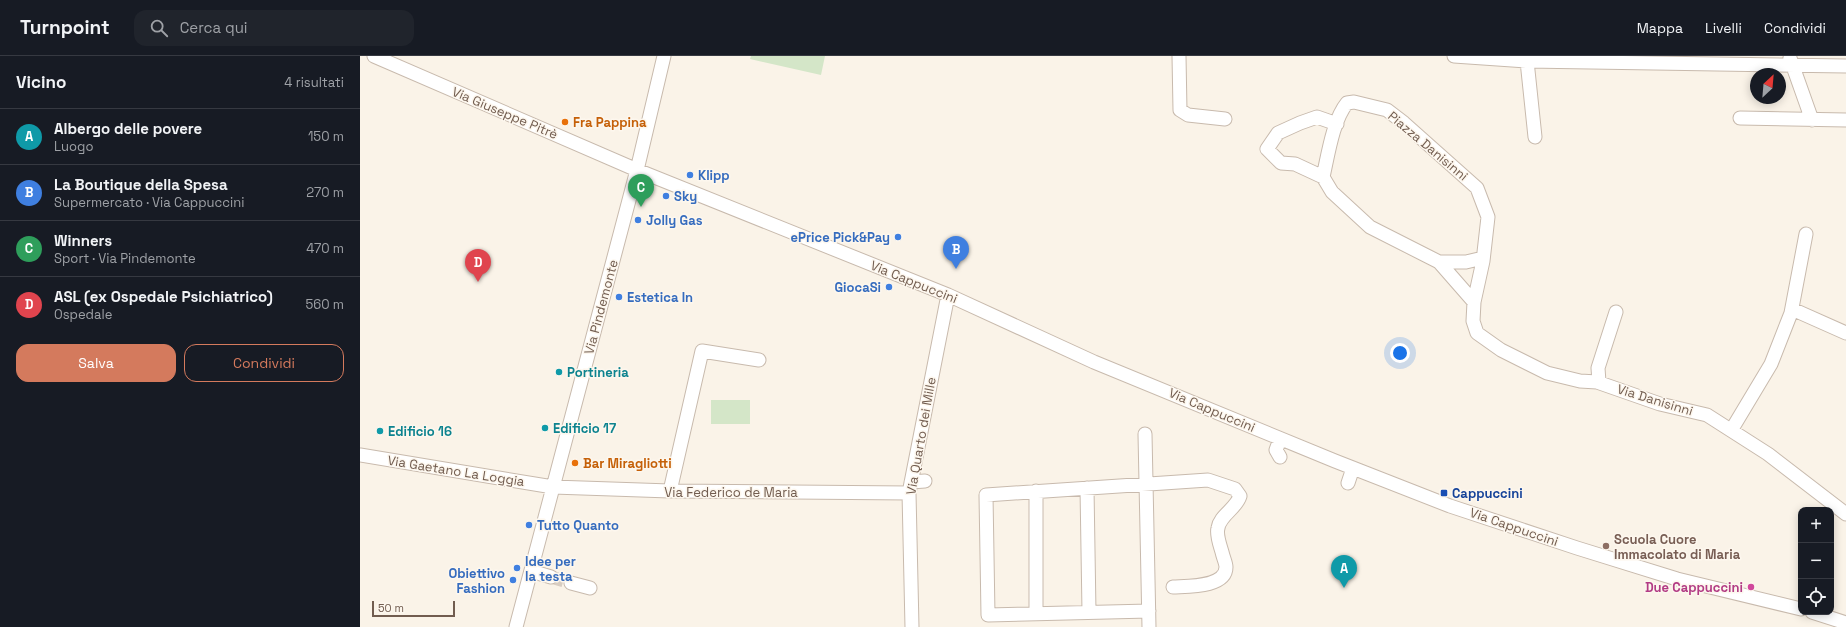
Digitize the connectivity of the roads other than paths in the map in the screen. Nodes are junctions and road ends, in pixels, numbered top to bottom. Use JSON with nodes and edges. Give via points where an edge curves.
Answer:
{"nodes":[{"id":1,"x":374,"y":56,"type":"edge"},
{"id":2,"x":664,"y":56,"type":"edge"},
{"id":3,"x":1179,"y":56,"type":"edge"},
{"id":4,"x":1454,"y":56,"type":"edge"},
{"id":5,"x":1568,"y":58,"type":"edge"},
{"id":6,"x":1695,"y":60,"type":"edge"},
{"id":7,"x":1791,"y":60,"type":"edge"},
{"id":8,"x":1528,"y":61,"type":"junction"},
{"id":9,"x":1846,"y":66,"type":"edge"},
{"id":10,"x":1740,"y":118,"type":"dead end"},
{"id":11,"x":1225,"y":119,"type":"dead end"},
{"id":12,"x":1812,"y":120,"type":"junction"},
{"id":13,"x":1846,"y":120,"type":"edge"},
{"id":14,"x":1336,"y":124,"type":"junction"},
{"id":15,"x":1534,"y":137,"type":"dead end"},
{"id":16,"x":637,"y":170,"type":"junction"},
{"id":17,"x":1323,"y":177,"type":"junction"},
{"id":18,"x":1806,"y":234,"type":"dead end"},
{"id":19,"x":1483,"y":258,"type":"junction"},
{"id":20,"x":1439,"y":262,"type":"junction"},
{"id":21,"x":948,"y":295,"type":"junction"},
{"id":22,"x":1474,"y":302,"type":"junction"},
{"id":23,"x":1792,"y":309,"type":"junction"},
{"id":24,"x":1616,"y":312,"type":"dead end"},
{"id":25,"x":1846,"y":333,"type":"edge"},
{"id":26,"x":759,"y":360,"type":"dead end"},
{"id":27,"x":1599,"y":382,"type":"junction"},
{"id":28,"x":1732,"y":429,"type":"junction"},
{"id":29,"x":1145,"y":434,"type":"dead end"},
{"id":30,"x":1280,"y":439,"type":"junction"},
{"id":31,"x":360,"y":455,"type":"edge"},
{"id":32,"x":1280,"y":457,"type":"dead end"},
{"id":33,"x":1353,"y":468,"type":"junction"},
{"id":34,"x":925,"y":481,"type":"dead end"},
{"id":35,"x":1348,"y":483,"type":"dead end"},
{"id":36,"x":1146,"y":484,"type":"junction"},
{"id":37,"x":553,"y":487,"type":"junction"},
{"id":38,"x":910,"y":487,"type":"junction"},
{"id":39,"x":1087,"y":488,"type":"junction"},
{"id":40,"x":1036,"y":491,"type":"junction"},
{"id":41,"x":670,"y":492,"type":"junction"},
{"id":42,"x":1846,"y":514,"type":"edge"},
{"id":43,"x":531,"y":571,"type":"junction"},
{"id":44,"x":551,"y":577,"type":"tunnel mouth"},
{"id":45,"x":571,"y":583,"type":"tunnel mouth"},
{"id":46,"x":1173,"y":586,"type":"dead end"},
{"id":47,"x":590,"y":588,"type":"dead end"},
{"id":48,"x":1798,"y":607,"type":"edge"},
{"id":49,"x":1149,"y":611,"type":"junction"},
{"id":50,"x":1089,"y":612,"type":"junction"},
{"id":51,"x":1036,"y":614,"type":"junction"},
{"id":52,"x":1821,"y":615,"type":"edge"},
{"id":53,"x":1846,"y":623,"type":"edge"},
{"id":54,"x":516,"y":627,"type":"edge"},
{"id":55,"x":912,"y":627,"type":"edge"},
{"id":56,"x":1149,"y":627,"type":"edge"}],
"edges":[{"from":1,"to":16,"type":"street","name":"Via Giuseppe Pitrè"},
{"from":2,"to":16,"type":"street","name":"Via Pindemonte"},
{"from":3,"to":11,"type":"street","via":[[1180,110],[1188,115]]},
{"from":4,"to":8,"type":"street"},
{"from":5,"to":6,"type":"street"},
{"from":5,"to":8,"type":"street"},
{"from":6,"to":7,"type":"street"},
{"from":7,"to":9,"type":"street"},
{"from":7,"to":12,"type":"street"},
{"from":8,"to":15,"type":"street"},
{"from":10,"to":12,"type":"street"},
{"from":12,"to":13,"type":"street"},
{"from":14,"to":17,"type":"street","name":"Piazza Danisinni"},
{"from":14,"to":17,"type":"street","via":[[1317,117],[1300,123],[1278,133],[1267,149],[1281,163],[1295,164]]},
{"from":14,"to":19,"type":"street","name":"Piazza Danisinni","via":[[1347,103],[1354,102],[1387,110],[1477,188],[1488,217]]},
{"from":16,"to":21,"type":"street","name":"Via Cappuccini"},
{"from":16,"to":37,"type":"street","name":"Via Pindemonte"},
{"from":17,"to":20,"type":"street","via":[[1332,192],[1370,227]]},
{"from":18,"to":23,"type":"street"},
{"from":19,"to":20,"type":"street","via":[[1466,262]]},
{"from":19,"to":22,"type":"street","name":"Piazza Danisinni"},
{"from":20,"to":22,"type":"street"},
{"from":21,"to":30,"type":"street","name":"Via Cappuccini","via":[[1094,362]]},
{"from":21,"to":38,"type":"street","name":"Via Quarto dei Mille"},
{"from":22,"to":27,"type":"street","name":"Via Danisinni","via":[[1472,321],[1477,334],[1501,350],[1547,373],[1580,382]]},
{"from":23,"to":25,"type":"street"},
{"from":23,"to":28,"type":"street","via":[[1771,364]]},
{"from":24,"to":27,"type":"street","via":[[1598,368]]},
{"from":26,"to":41,"type":"street","via":[[702,351]]},
{"from":27,"to":28,"type":"street","name":"Via Danisinni","via":[[1660,404],[1707,415]]},
{"from":28,"to":42,"type":"street","name":"Via Danisinni"},
{"from":29,"to":36,"type":"street"},
{"from":30,"to":32,"type":"street","via":[[1276,450]]},
{"from":30,"to":33,"type":"street","name":"Via Cappuccini"},
{"from":31,"to":37,"type":"street","name":"Via Gaetano La Loggia"},
{"from":33,"to":35,"type":"street"},
{"from":33,"to":48,"type":"street","name":"Via Cappuccini","via":[[1516,533],[1677,579]]},
{"from":34,"to":38,"type":"street","name":"Via Federico de Maria"},
{"from":36,"to":39,"type":"street"},
{"from":36,"to":46,"type":"street","via":[[1208,480],[1235,489],[1240,496],[1218,528],[1226,568],[1223,575],[1215,582],[1204,586]]},
{"from":36,"to":49,"type":"street"},
{"from":37,"to":41,"type":"street","name":"Via Federico de Maria"},
{"from":37,"to":43,"type":"street","name":"Via Pindemonte"},
{"from":38,"to":41,"type":"street","name":"Via Federico de Maria"},
{"from":38,"to":55,"type":"street","name":"Via Quarto dei Mille"},
{"from":39,"to":40,"type":"street"},
{"from":39,"to":50,"type":"street"},
{"from":40,"to":51,"type":"street"},
{"from":40,"to":51,"type":"street","via":[[986,495],[988,615]]},
{"from":43,"to":44,"type":"street"},
{"from":43,"to":54,"type":"street","name":"Via Pindemonte"},
{"from":45,"to":47,"type":"street"},
{"from":49,"to":50,"type":"street"},
{"from":49,"to":56,"type":"street"},
{"from":50,"to":51,"type":"street"},
{"from":52,"to":53,"type":"street"}]}
